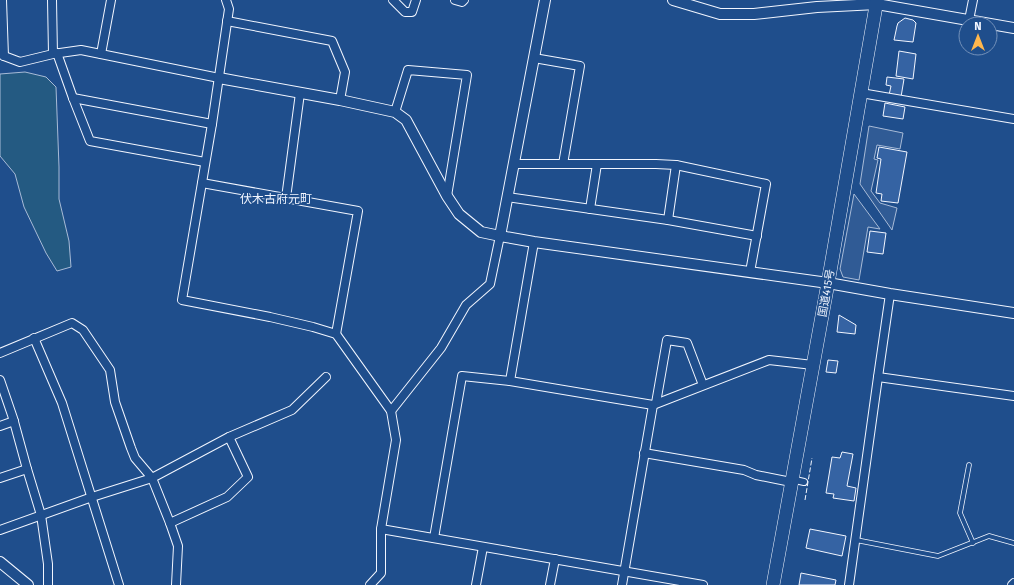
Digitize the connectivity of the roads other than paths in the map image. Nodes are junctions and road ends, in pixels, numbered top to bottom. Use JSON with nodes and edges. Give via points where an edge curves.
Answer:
{"nodes":[{"id":1,"x":2,"y":0,"type":"edge"},
{"id":2,"x":52,"y":0,"type":"edge"},
{"id":3,"x":111,"y":0,"type":"edge"},
{"id":4,"x":226,"y":0,"type":"edge"},
{"id":5,"x":393,"y":0,"type":"edge"},
{"id":6,"x":416,"y":0,"type":"edge"},
{"id":7,"x":455,"y":0,"type":"edge"},
{"id":8,"x":464,"y":0,"type":"edge"},
{"id":9,"x":545,"y":0,"type":"edge"},
{"id":10,"x":973,"y":0,"type":"edge"},
{"id":11,"x":678,"y":1,"type":"edge"},
{"id":12,"x":877,"y":2,"type":"edge"},
{"id":13,"x":970,"y":16,"type":"edge"},
{"id":14,"x":958,"y":18,"type":"edge"},
{"id":15,"x":227,"y":21,"type":"junction"},
{"id":16,"x":998,"y":25,"type":"edge"},
{"id":17,"x":1014,"y":28,"type":"edge"},
{"id":18,"x":55,"y":53,"type":"junction"},
{"id":19,"x":2,"y":54,"type":"edge"},
{"id":20,"x":101,"y":54,"type":"junction"},
{"id":21,"x":534,"y":58,"type":"junction"},
{"id":22,"x":219,"y":78,"type":"junction"},
{"id":23,"x":300,"y":93,"type":"junction"},
{"id":24,"x":860,"y":93,"type":"junction"},
{"id":25,"x":73,"y":98,"type":"junction"},
{"id":26,"x":340,"y":100,"type":"junction"},
{"id":27,"x":395,"y":112,"type":"junction"},
{"id":28,"x":1014,"y":119,"type":"edge"},
{"id":29,"x":212,"y":124,"type":"junction"},
{"id":30,"x":205,"y":162,"type":"junction"},
{"id":31,"x":514,"y":164,"type":"junction"},
{"id":32,"x":563,"y":164,"type":"junction"},
{"id":33,"x":597,"y":164,"type":"junction"},
{"id":34,"x":676,"y":165,"type":"junction"},
{"id":35,"x":202,"y":183,"type":"junction"},
{"id":36,"x":447,"y":196,"type":"junction"},
{"id":37,"x":507,"y":197,"type":"junction"},
{"id":38,"x":286,"y":198,"type":"junction"},
{"id":39,"x":590,"y":209,"type":"junction"},
{"id":40,"x":668,"y":220,"type":"junction"},
{"id":41,"x":500,"y":236,"type":"junction"},
{"id":42,"x":757,"y":236,"type":"junction"},
{"id":43,"x":534,"y":242,"type":"junction"},
{"id":44,"x":750,"y":272,"type":"junction"},
{"id":45,"x":828,"y":283,"type":"junction"},
{"id":46,"x":890,"y":294,"type":"junction"},
{"id":47,"x":1014,"y":314,"type":"edge"},
{"id":48,"x":336,"y":334,"type":"junction"},
{"id":49,"x":34,"y":338,"type":"junction"},
{"id":50,"x":0,"y":353,"type":"edge"},
{"id":51,"x":813,"y":365,"type":"junction"},
{"id":52,"x":326,"y":377,"type":"dead end"},
{"id":53,"x":878,"y":377,"type":"junction"},
{"id":54,"x":0,"y":380,"type":"edge"},
{"id":55,"x":510,"y":381,"type":"junction"},
{"id":56,"x":703,"y":385,"type":"junction"},
{"id":57,"x":1014,"y":396,"type":"edge"},
{"id":58,"x":654,"y":404,"type":"junction"},
{"id":59,"x":391,"y":411,"type":"junction"},
{"id":60,"x":14,"y":421,"type":"junction"},
{"id":61,"x":0,"y":426,"type":"edge"},
{"id":62,"x":229,"y":437,"type":"junction"},
{"id":63,"x":644,"y":453,"type":"junction"},
{"id":64,"x":969,"y":465,"type":"dead end"},
{"id":65,"x":27,"y":469,"type":"junction"},
{"id":66,"x":0,"y":478,"type":"edge"},
{"id":67,"x":152,"y":478,"type":"junction"},
{"id":68,"x":792,"y":480,"type":"junction"},
{"id":69,"x":92,"y":497,"type":"junction"},
{"id":70,"x":41,"y":515,"type":"junction"},
{"id":71,"x":170,"y":522,"type":"junction"},
{"id":72,"x":380,"y":529,"type":"junction"},
{"id":73,"x":0,"y":530,"type":"edge"},
{"id":74,"x":434,"y":538,"type":"junction"},
{"id":75,"x":855,"y":540,"type":"junction"},
{"id":76,"x":973,"y":543,"type":"junction"},
{"id":77,"x":1014,"y":543,"type":"edge"},
{"id":78,"x":483,"y":547,"type":"junction"},
{"id":79,"x":555,"y":559,"type":"junction"},
{"id":80,"x":0,"y":562,"type":"edge"},
{"id":81,"x":624,"y":571,"type":"junction"},
{"id":82,"x":28,"y":585,"type":"edge"},
{"id":83,"x":48,"y":585,"type":"edge"},
{"id":84,"x":119,"y":585,"type":"edge"},
{"id":85,"x":176,"y":585,"type":"edge"},
{"id":86,"x":370,"y":585,"type":"edge"},
{"id":87,"x":476,"y":585,"type":"edge"},
{"id":88,"x":550,"y":585,"type":"edge"},
{"id":89,"x":622,"y":585,"type":"edge"},
{"id":90,"x":703,"y":585,"type":"edge"},
{"id":91,"x":773,"y":585,"type":"edge"},
{"id":92,"x":849,"y":585,"type":"edge"}],
"edges":[{"from":1,"to":19,"type":"street"},
{"from":2,"to":18,"type":"street"},
{"from":3,"to":20,"type":"street"},
{"from":4,"to":15,"type":"street","via":[[229,10]]},
{"from":5,"to":6,"type":"street","via":[[405,12],[412,12]]},
{"from":7,"to":8,"type":"street"},
{"from":9,"to":21,"type":"street"},
{"from":10,"to":13,"type":"street"},
{"from":11,"to":12,"type":"street","via":[[720,14],[754,14],[802,7]]},
{"from":12,"to":14,"type":"street"},
{"from":12,"to":24,"type":"highway","name":"国道415号"},
{"from":15,"to":22,"type":"street"},
{"from":15,"to":26,"type":"street","via":[[332,41],[345,72]]},
{"from":16,"to":17,"type":"street"},
{"from":18,"to":19,"type":"street","via":[[20,62]]},
{"from":18,"to":20,"type":"street","via":[[81,50]]},
{"from":18,"to":25,"type":"street"},
{"from":20,"to":22,"type":"street"},
{"from":21,"to":31,"type":"street"},
{"from":21,"to":32,"type":"street","via":[[580,66]]},
{"from":22,"to":23,"type":"street"},
{"from":22,"to":29,"type":"street"},
{"from":23,"to":26,"type":"street"},
{"from":23,"to":38,"type":"street"},
{"from":24,"to":28,"type":"street"},
{"from":24,"to":45,"type":"highway","name":"国道415号"},
{"from":25,"to":29,"type":"street"},
{"from":25,"to":30,"type":"street","via":[[90,141]]},
{"from":26,"to":27,"type":"street"},
{"from":27,"to":36,"type":"street","via":[[406,120]]},
{"from":27,"to":36,"type":"street","via":[[408,70],[467,74]]},
{"from":29,"to":30,"type":"street"},
{"from":30,"to":35,"type":"street"},
{"from":31,"to":32,"type":"street"},
{"from":31,"to":37,"type":"street"},
{"from":32,"to":33,"type":"street"},
{"from":33,"to":34,"type":"street"},
{"from":33,"to":39,"type":"street"},
{"from":34,"to":40,"type":"street"},
{"from":34,"to":42,"type":"street","via":[[766,184]]},
{"from":35,"to":38,"type":"street"},
{"from":35,"to":48,"type":"street","via":[[182,300],[270,316]]},
{"from":36,"to":41,"type":"street","via":[[459,214],[481,232]]},
{"from":37,"to":39,"type":"street"},
{"from":37,"to":41,"type":"street"},
{"from":38,"to":48,"type":"street","via":[[358,211]]},
{"from":39,"to":40,"type":"street"},
{"from":40,"to":42,"type":"street"},
{"from":41,"to":43,"type":"street"},
{"from":41,"to":59,"type":"street","via":[[490,284],[466,304],[441,348]]},
{"from":42,"to":44,"type":"street"},
{"from":43,"to":44,"type":"street"},
{"from":43,"to":55,"type":"street"},
{"from":44,"to":45,"type":"street"},
{"from":45,"to":46,"type":"street"},
{"from":45,"to":51,"type":"highway","name":"国道415号"},
{"from":46,"to":47,"type":"street"},
{"from":46,"to":53,"type":"street"},
{"from":48,"to":59,"type":"street"},
{"from":49,"to":50,"type":"street"},
{"from":49,"to":67,"type":"street","via":[[72,323],[83,330],[110,370],[115,402],[130,448]]},
{"from":49,"to":69,"type":"street","via":[[62,403]]},
{"from":51,"to":56,"type":"street","via":[[769,360]]},
{"from":51,"to":68,"type":"highway","name":"国道415号"},
{"from":52,"to":62,"type":"street","via":[[292,410]]},
{"from":53,"to":57,"type":"street"},
{"from":53,"to":75,"type":"street"},
{"from":54,"to":60,"type":"street"},
{"from":55,"to":58,"type":"street"},
{"from":55,"to":74,"type":"street","via":[[462,376]]},
{"from":56,"to":58,"type":"street"},
{"from":56,"to":58,"type":"street","via":[[687,343],[667,340]]},
{"from":58,"to":63,"type":"street"},
{"from":59,"to":72,"type":"street","via":[[396,440]]},
{"from":60,"to":61,"type":"street"},
{"from":60,"to":65,"type":"street"},
{"from":62,"to":67,"type":"street"},
{"from":62,"to":71,"type":"street","via":[[248,477],[227,497]]},
{"from":63,"to":68,"type":"street"},
{"from":63,"to":81,"type":"street"},
{"from":64,"to":76,"type":"lane","via":[[960,513]]},
{"from":65,"to":66,"type":"street"},
{"from":65,"to":70,"type":"street"},
{"from":67,"to":69,"type":"street"},
{"from":67,"to":71,"type":"street"},
{"from":68,"to":91,"type":"highway","name":"国道415号"},
{"from":69,"to":70,"type":"street"},
{"from":69,"to":84,"type":"street"},
{"from":70,"to":73,"type":"street"},
{"from":70,"to":83,"type":"street","via":[[48,564]]},
{"from":71,"to":85,"type":"street","via":[[178,546]]},
{"from":72,"to":74,"type":"street"},
{"from":72,"to":86,"type":"street","via":[[380,573]]},
{"from":74,"to":78,"type":"street"},
{"from":75,"to":76,"type":"lane","via":[[938,556]]},
{"from":75,"to":92,"type":"street"},
{"from":76,"to":77,"type":"lane","via":[[988,536]]},
{"from":78,"to":79,"type":"street"},
{"from":78,"to":87,"type":"street"},
{"from":79,"to":81,"type":"street"},
{"from":79,"to":88,"type":"street"},
{"from":80,"to":82,"type":"street"},
{"from":81,"to":89,"type":"street"},
{"from":81,"to":90,"type":"street"}]}
